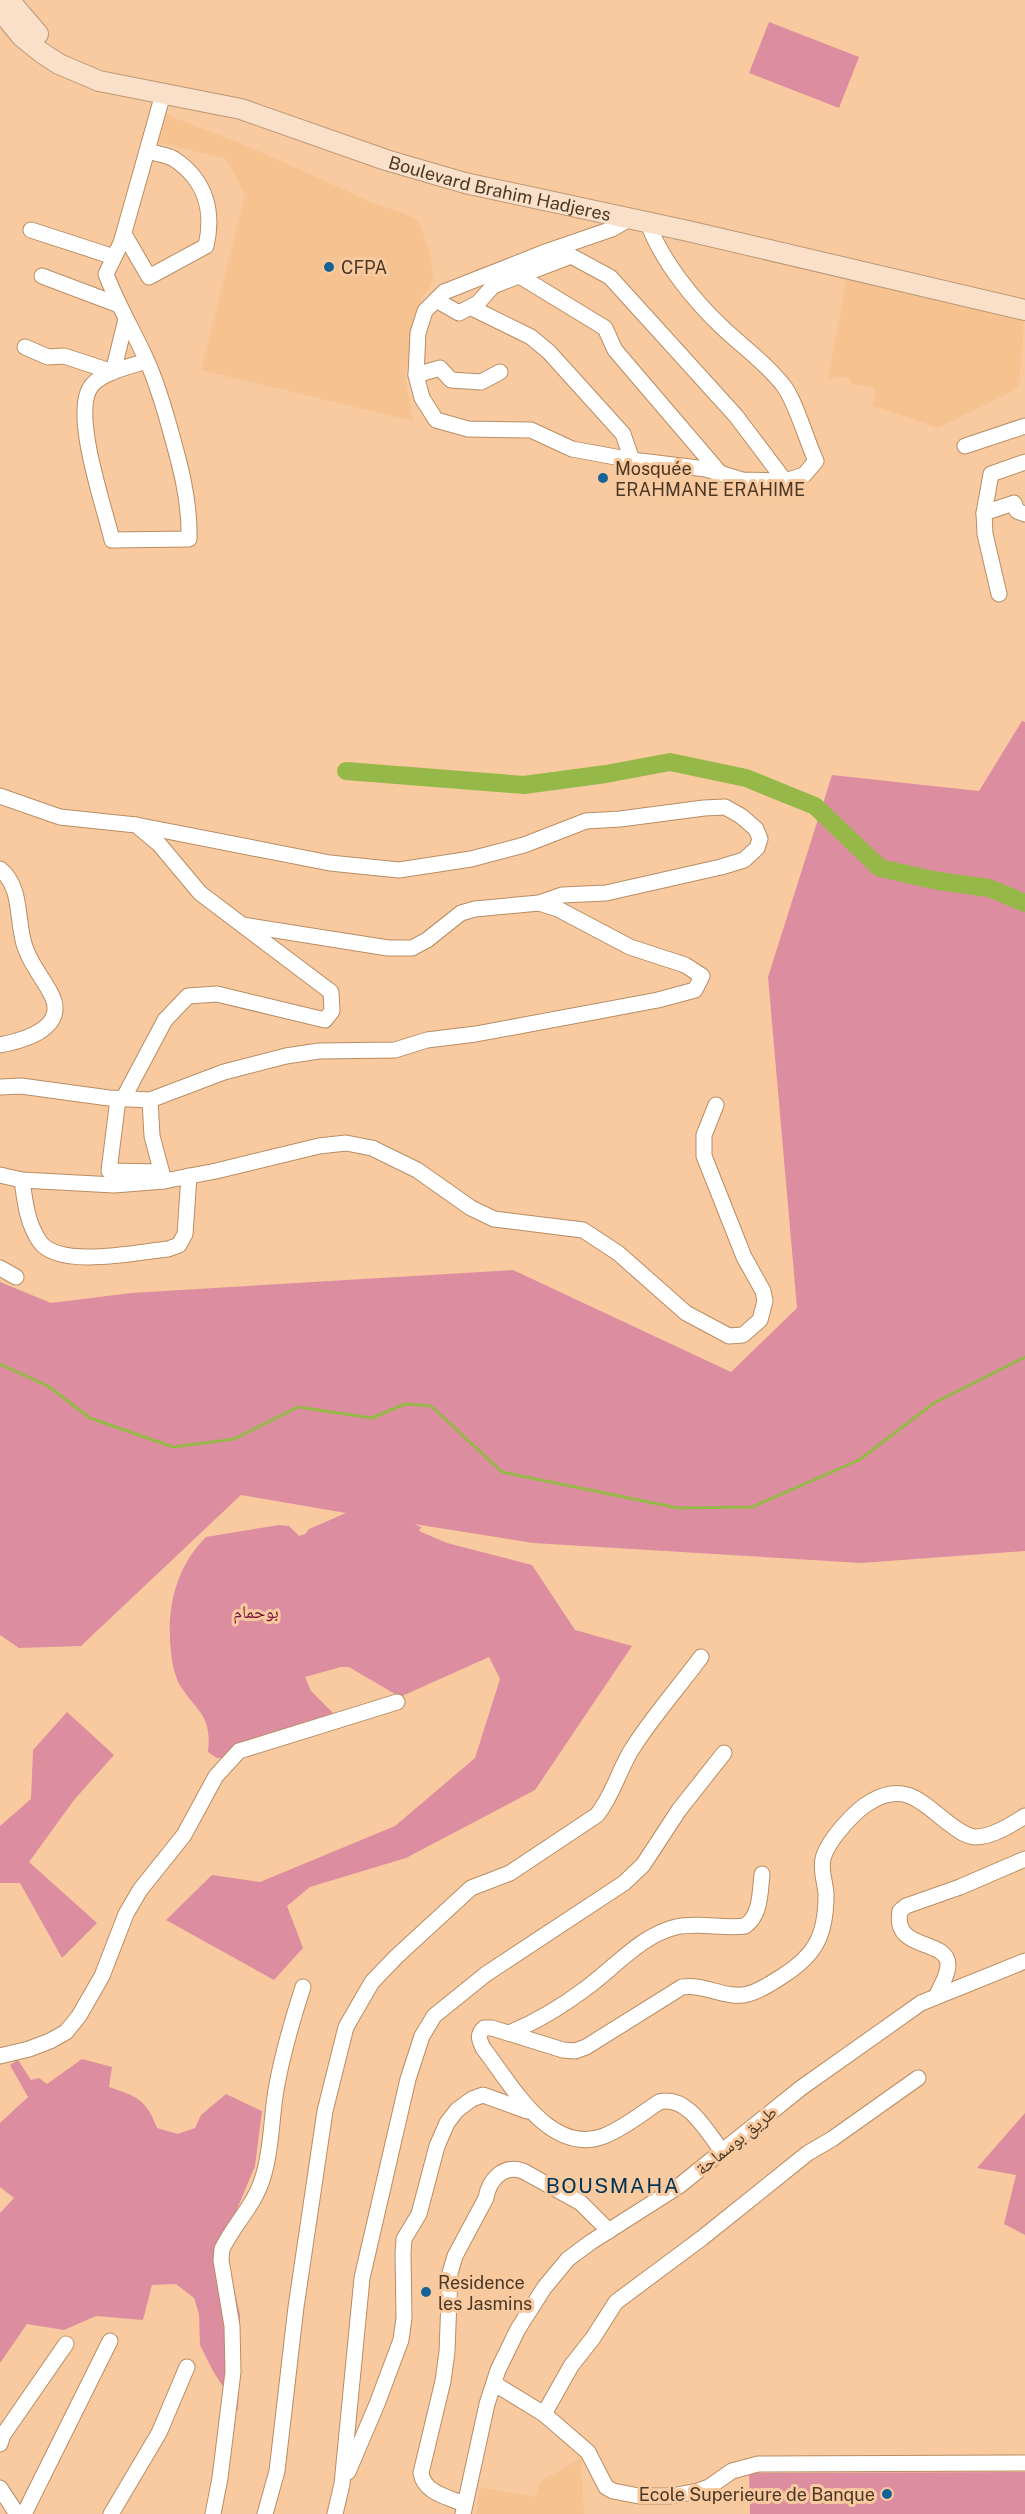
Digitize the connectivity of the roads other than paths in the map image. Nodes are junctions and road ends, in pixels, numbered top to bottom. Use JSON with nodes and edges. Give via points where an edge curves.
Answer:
{"nodes":[{"id":1,"x":9,"y":0,"type":"edge"},
{"id":2,"x":0,"y":10,"type":"edge"},
{"id":3,"x":163,"y":94,"type":"junction"},
{"id":4,"x":147,"y":151,"type":"junction"},
{"id":5,"x":638,"y":222,"type":"junction"},
{"id":6,"x":31,"y":230,"type":"dead end"},
{"id":7,"x":124,"y":234,"type":"junction"},
{"id":8,"x":114,"y":257,"type":"junction"},
{"id":9,"x":518,"y":275,"type":"junction"},
{"id":10,"x":42,"y":276,"type":"dead end"},
{"id":11,"x":436,"y":300,"type":"junction"},
{"id":12,"x":1025,"y":300,"type":"edge"},
{"id":13,"x":472,"y":308,"type":"junction"},
{"id":14,"x":1025,"y":310,"type":"edge"},
{"id":15,"x":123,"y":312,"type":"junction"},
{"id":16,"x":25,"y":347,"type":"dead end"},
{"id":17,"x":147,"y":361,"type":"junction"},
{"id":18,"x":113,"y":372,"type":"junction"},
{"id":19,"x":500,"y":372,"type":"dead end"},
{"id":20,"x":416,"y":375,"type":"junction"},
{"id":21,"x":1025,"y":426,"type":"edge"},
{"id":22,"x":965,"y":446,"type":"dead end"},
{"id":23,"x":632,"y":460,"type":"junction"},
{"id":24,"x":1025,"y":462,"type":"edge"},
{"id":25,"x":723,"y":476,"type":"junction"},
{"id":26,"x":785,"y":481,"type":"junction"},
{"id":27,"x":984,"y":513,"type":"junction"},
{"id":28,"x":1025,"y":514,"type":"edge"},
{"id":29,"x":999,"y":594,"type":"dead end"},
{"id":30,"x":0,"y":796,"type":"edge"},
{"id":31,"x":136,"y":825,"type":"junction"},
{"id":32,"x":0,"y":869,"type":"edge"},
{"id":33,"x":539,"y":903,"type":"junction"},
{"id":34,"x":243,"y":925,"type":"junction"},
{"id":35,"x":0,"y":1045,"type":"edge"},
{"id":36,"x":0,"y":1087,"type":"edge"},
{"id":37,"x":120,"y":1099,"type":"junction"},
{"id":38,"x":150,"y":1100,"type":"junction"},
{"id":39,"x":716,"y":1105,"type":"dead end"},
{"id":40,"x":0,"y":1174,"type":"edge"},
{"id":41,"x":163,"y":1176,"type":"junction"},
{"id":42,"x":189,"y":1176,"type":"junction"},
{"id":43,"x":108,"y":1178,"type":"junction"},
{"id":44,"x":22,"y":1180,"type":"junction"},
{"id":45,"x":0,"y":1268,"type":"edge"},
{"id":46,"x":16,"y":1277,"type":"dead end"},
{"id":47,"x":701,"y":1657,"type":"dead end"},
{"id":48,"x":397,"y":1702,"type":"dead end"},
{"id":49,"x":724,"y":1753,"type":"dead end"},
{"id":50,"x":1025,"y":1816,"type":"edge"},
{"id":51,"x":1025,"y":1859,"type":"edge"},
{"id":52,"x":762,"y":1874,"type":"dead end"},
{"id":53,"x":1025,"y":1960,"type":"edge"},
{"id":54,"x":303,"y":1987,"type":"dead end"},
{"id":55,"x":936,"y":1997,"type":"junction"},
{"id":56,"x":509,"y":2033,"type":"junction"},
{"id":57,"x":0,"y":2056,"type":"edge"},
{"id":58,"x":918,"y":2078,"type":"dead end"},
{"id":59,"x":530,"y":2112,"type":"junction"},
{"id":60,"x":722,"y":2151,"type":"junction"},
{"id":61,"x":609,"y":2230,"type":"junction"},
{"id":62,"x":110,"y":2341,"type":"dead end"},
{"id":63,"x":66,"y":2344,"type":"dead end"},
{"id":64,"x":187,"y":2367,"type":"dead end"},
{"id":65,"x":495,"y":2384,"type":"junction"},
{"id":66,"x":544,"y":2414,"type":"junction"},
{"id":67,"x":0,"y":2444,"type":"edge"},
{"id":68,"x":1025,"y":2463,"type":"edge"},
{"id":69,"x":342,"y":2484,"type":"junction"},
{"id":70,"x":0,"y":2488,"type":"edge"},
{"id":71,"x":463,"y":2509,"type":"edge"},
{"id":72,"x":17,"y":2514,"type":"edge"},
{"id":73,"x":24,"y":2514,"type":"edge"},
{"id":74,"x":111,"y":2514,"type":"edge"},
{"id":75,"x":213,"y":2514,"type":"edge"},
{"id":76,"x":265,"y":2514,"type":"edge"},
{"id":77,"x":335,"y":2514,"type":"edge"}],
"edges":[{"from":1,"to":5,"type":"main road","via":[[50,44],[106,70],[239,98],[389,150]]},
{"from":2,"to":3,"type":"main road","name":"Boulevard Brahim Hadjeres","via":[[22,37],[59,64],[99,81]]},
{"from":3,"to":4,"type":"street"},
{"from":3,"to":5,"type":"main road","name":"Boulevard Brahim Hadjeres","via":[[258,114],[375,157],[465,183]]},
{"from":4,"to":7,"type":"street"},
{"from":4,"to":7,"type":"street","via":[[173,158],[193,176],[208,200],[210,230],[206,246],[148,277]]},
{"from":5,"to":11,"type":"street","via":[[444,292]]},
{"from":5,"to":12,"type":"main road"},
{"from":5,"to":14,"type":"main road","name":"Boulevard Brahim Hadjeres"},
{"from":5,"to":26,"type":"street","via":[[704,307],[785,386],[816,461],[804,475]]},
{"from":6,"to":8,"type":"street"},
{"from":7,"to":8,"type":"street"},
{"from":8,"to":15,"type":"street","via":[[106,274]]},
{"from":9,"to":13,"type":"street","via":[[492,286]]},
{"from":9,"to":25,"type":"street","via":[[604,328],[615,350]]},
{"from":9,"to":26,"type":"street","via":[[571,256],[610,277],[736,416]]},
{"from":10,"to":15,"type":"street"},
{"from":11,"to":13,"type":"street","via":[[459,313]]},
{"from":11,"to":20,"type":"street","via":[[425,311],[418,333]]},
{"from":13,"to":23,"type":"street","via":[[531,337],[549,352],[623,434]]},
{"from":15,"to":17,"type":"street"},
{"from":15,"to":18,"type":"street"},
{"from":16,"to":18,"type":"street","via":[[48,357],[64,356]]},
{"from":17,"to":18,"type":"street"},
{"from":17,"to":18,"type":"street","via":[[180,464],[190,514],[189,539],[112,540],[84,428],[91,386]]},
{"from":19,"to":20,"type":"street","via":[[481,382],[451,380],[440,368]]},
{"from":20,"to":23,"type":"street","via":[[422,398],[436,420],[468,429],[531,430],[572,449]]},
{"from":21,"to":22,"type":"street"},
{"from":23,"to":25,"type":"street","via":[[706,469]]},
{"from":24,"to":27,"type":"street","via":[[991,474]]},
{"from":25,"to":26,"type":"street"},
{"from":27,"to":28,"type":"street","via":[[1014,503],[1017,511]]},
{"from":27,"to":29,"type":"street"},
{"from":30,"to":31,"type":"street","via":[[60,816]]},
{"from":31,"to":33,"type":"street","via":[[330,864],[399,870],[471,859],[524,845],[586,821],[704,808],[725,807],[741,816],[760,839],[758,848],[744,860],[721,867],[606,893],[562,895]]},
{"from":31,"to":34,"type":"street","via":[[159,844],[200,893]]},
{"from":32,"to":35,"type":"street","via":[[10,882],[18,906],[25,949],[52,994],[54,1006],[48,1026],[37,1034]]},
{"from":33,"to":34,"type":"street","via":[[461,913],[412,948],[388,948]]},
{"from":33,"to":38,"type":"street","via":[[630,947],[685,965],[702,976],[695,990],[476,1034],[427,1040],[396,1050],[319,1051],[286,1056],[224,1072]]},
{"from":34,"to":37,"type":"street","via":[[331,992],[332,1011],[325,1020],[217,994],[188,996],[165,1020]]},
{"from":36,"to":37,"type":"street","via":[[21,1086]]},
{"from":37,"to":38,"type":"street"},
{"from":37,"to":43,"type":"street"},
{"from":38,"to":41,"type":"street","via":[[152,1136]]},
{"from":39,"to":42,"type":"street","via":[[704,1135],[704,1156],[765,1301],[760,1320],[743,1335],[729,1336],[686,1312],[618,1253],[584,1230],[494,1218],[471,1208],[417,1170],[372,1148],[346,1143],[319,1146]]},
{"from":40,"to":44,"type":"street"},
{"from":41,"to":42,"type":"street"},
{"from":41,"to":43,"type":"street"},
{"from":42,"to":44,"type":"street","via":[[185,1234],[179,1245],[89,1258],[55,1253],[41,1244],[27,1215]]},
{"from":43,"to":44,"type":"street"},
{"from":45,"to":46,"type":"street"},
{"from":47,"to":76,"type":"street","via":[[634,1745],[597,1815],[510,1873],[471,1888],[372,1982],[346,2027],[325,2111],[277,2471]]},
{"from":48,"to":57,"type":"street","via":[[239,1751],[216,1776],[184,1835],[140,1890],[126,1914],[102,1976],[79,2016],[66,2032],[50,2042]]},
{"from":49,"to":69,"type":"street","via":[[679,1810],[643,1865],[624,1883],[486,1974],[434,2016],[422,2036],[408,2079],[363,2278]]},
{"from":50,"to":56,"type":"street","via":[[1010,1826],[974,1837],[961,1833],[911,1795],[892,1792],[858,1809],[823,1859],[825,1920],[813,1952],[799,1966],[747,1995],[692,1985],[682,1988],[575,2051]]},
{"from":51,"to":55,"type":"street","via":[[900,1911],[900,1930],[908,1938],[944,1954],[948,1963]]},
{"from":52,"to":56,"type":"street","via":[[759,1907],[746,1926],[690,1926],[662,1933],[566,2002]]},
{"from":53,"to":55,"type":"street","name":"طريق بوسماحة"},
{"from":54,"to":75,"type":"street","via":[[281,2064],[264,2175],[254,2200],[222,2250],[232,2326],[233,2372]]},
{"from":55,"to":60,"type":"street","name":"طريق بوسماحة","via":[[921,2003],[801,2088]]},
{"from":56,"to":59,"type":"street","via":[[484,2028],[479,2039]]},
{"from":58,"to":66,"type":"street","via":[[808,2153],[616,2301],[571,2366]]},
{"from":59,"to":60,"type":"street","via":[[570,2137],[587,2140],[603,2136],[668,2099],[688,2109]]},
{"from":59,"to":69,"type":"street","via":[[483,2095],[457,2110],[447,2123],[419,2214],[402,2253],[401,2340]]},
{"from":60,"to":61,"type":"street","name":"طريق بوسماحة","via":[[679,2186]]},
{"from":61,"to":65,"type":"street","name":"طريق بوسماحة","via":[[568,2259],[544,2288],[518,2329]]},
{"from":61,"to":71,"type":"street","via":[[581,2202],[523,2170],[505,2170],[493,2178],[450,2273],[443,2381],[421,2473],[427,2488]]},
{"from":62,"to":73,"type":"street"},
{"from":63,"to":67,"type":"street"},
{"from":64,"to":74,"type":"street","via":[[159,2433]]},
{"from":65,"to":66,"type":"street"},
{"from":65,"to":71,"type":"street","name":"طريق بوسماحة"},
{"from":66,"to":68,"type":"street","via":[[588,2452],[606,2487],[639,2496],[698,2491],[732,2470],[758,2464]]},
{"from":69,"to":77,"type":"street"},
{"from":70,"to":72,"type":"street"}]}
